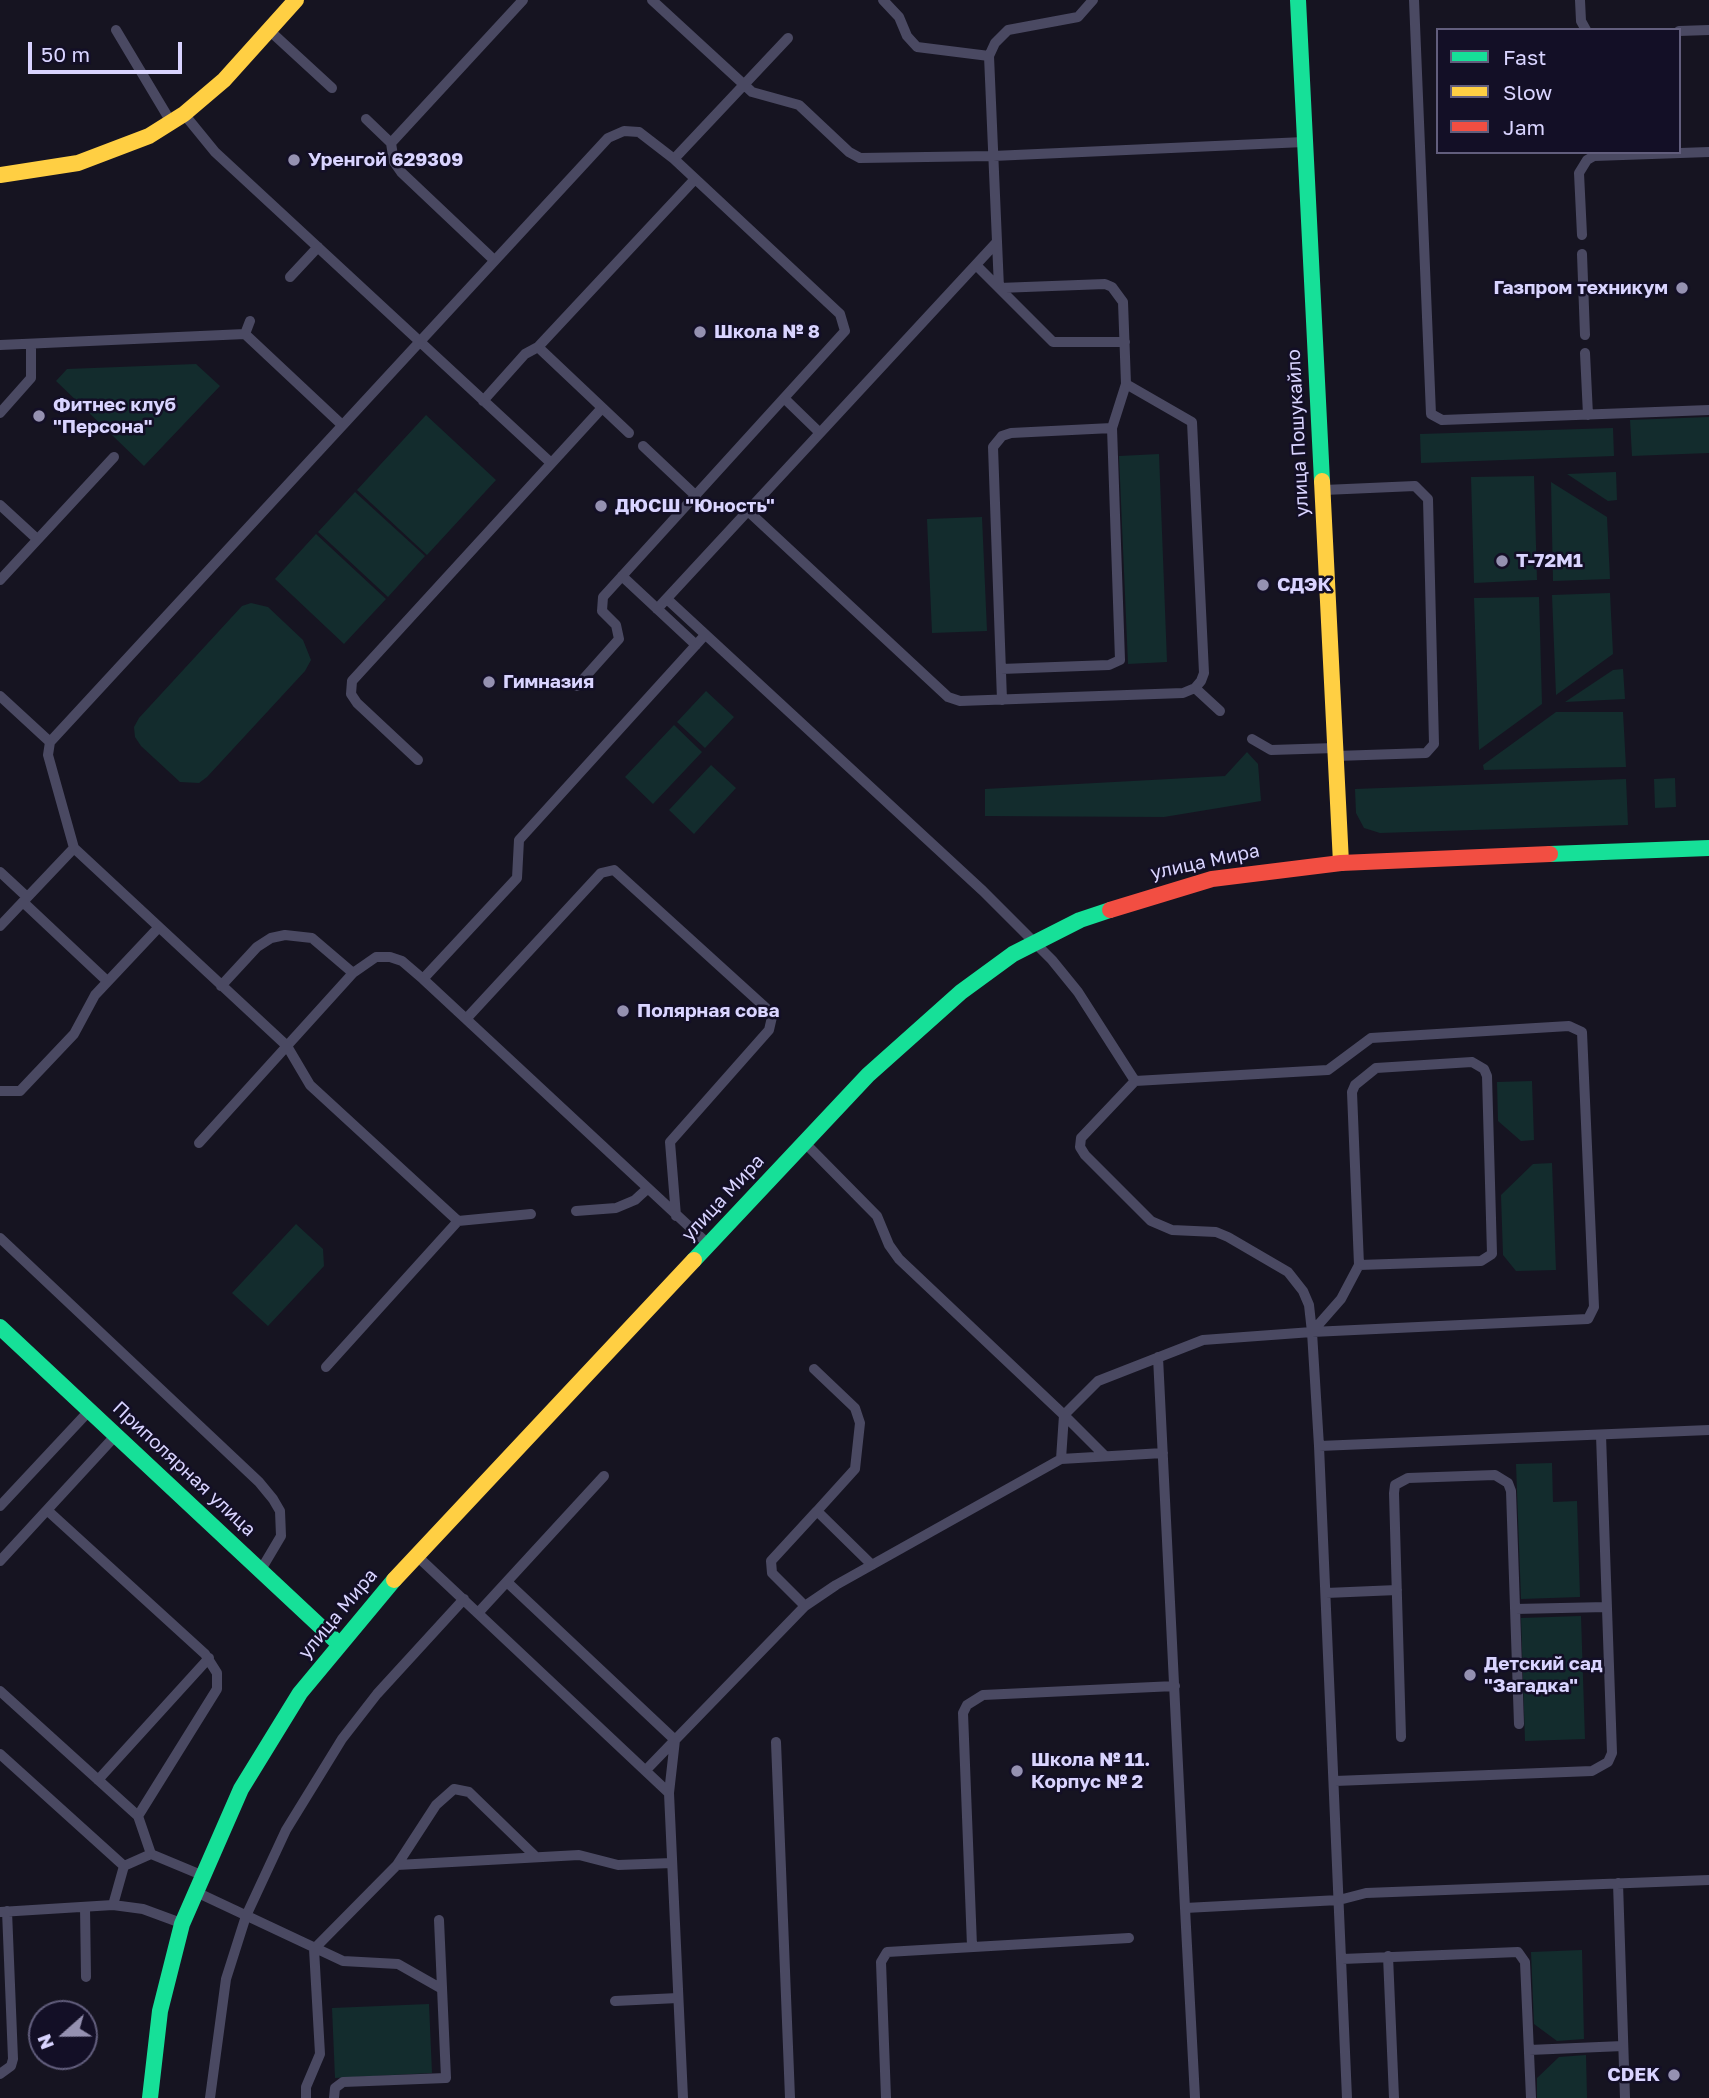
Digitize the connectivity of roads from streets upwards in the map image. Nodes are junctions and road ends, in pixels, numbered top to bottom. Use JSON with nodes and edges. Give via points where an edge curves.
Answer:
{"nodes":[{"id":1,"x":296,"y":0,"type":"edge"},
{"id":2,"x":1298,"y":0,"type":"edge"},
{"id":3,"x":0,"y":175,"type":"edge"},
{"id":4,"x":1709,"y":848,"type":"edge"},
{"id":5,"x":1341,"y":863,"type":"junction"},
{"id":6,"x":0,"y":1327,"type":"edge"},
{"id":7,"x":338,"y":1643,"type":"junction"},
{"id":8,"x":150,"y":2098,"type":"edge"}],
"edges":[{"from":1,"to":3,"type":"street","via":[[224,80],[178,118],[128,146],[90,160]]},
{"from":2,"to":5,"type":"street","name":"улица Пошукайло"},
{"from":4,"to":5,"type":"street","name":"улица Мира"},
{"from":5,"to":7,"type":"street","name":"улица Мира","via":[[1271,869],[1161,892],[1080,920],[989,971],[868,1075]]},
{"from":6,"to":7,"type":"street","name":"Приполярная улица"},
{"from":7,"to":8,"type":"street","name":"улица Мира","via":[[268,1741],[200,1875],[160,2011]]}]}
